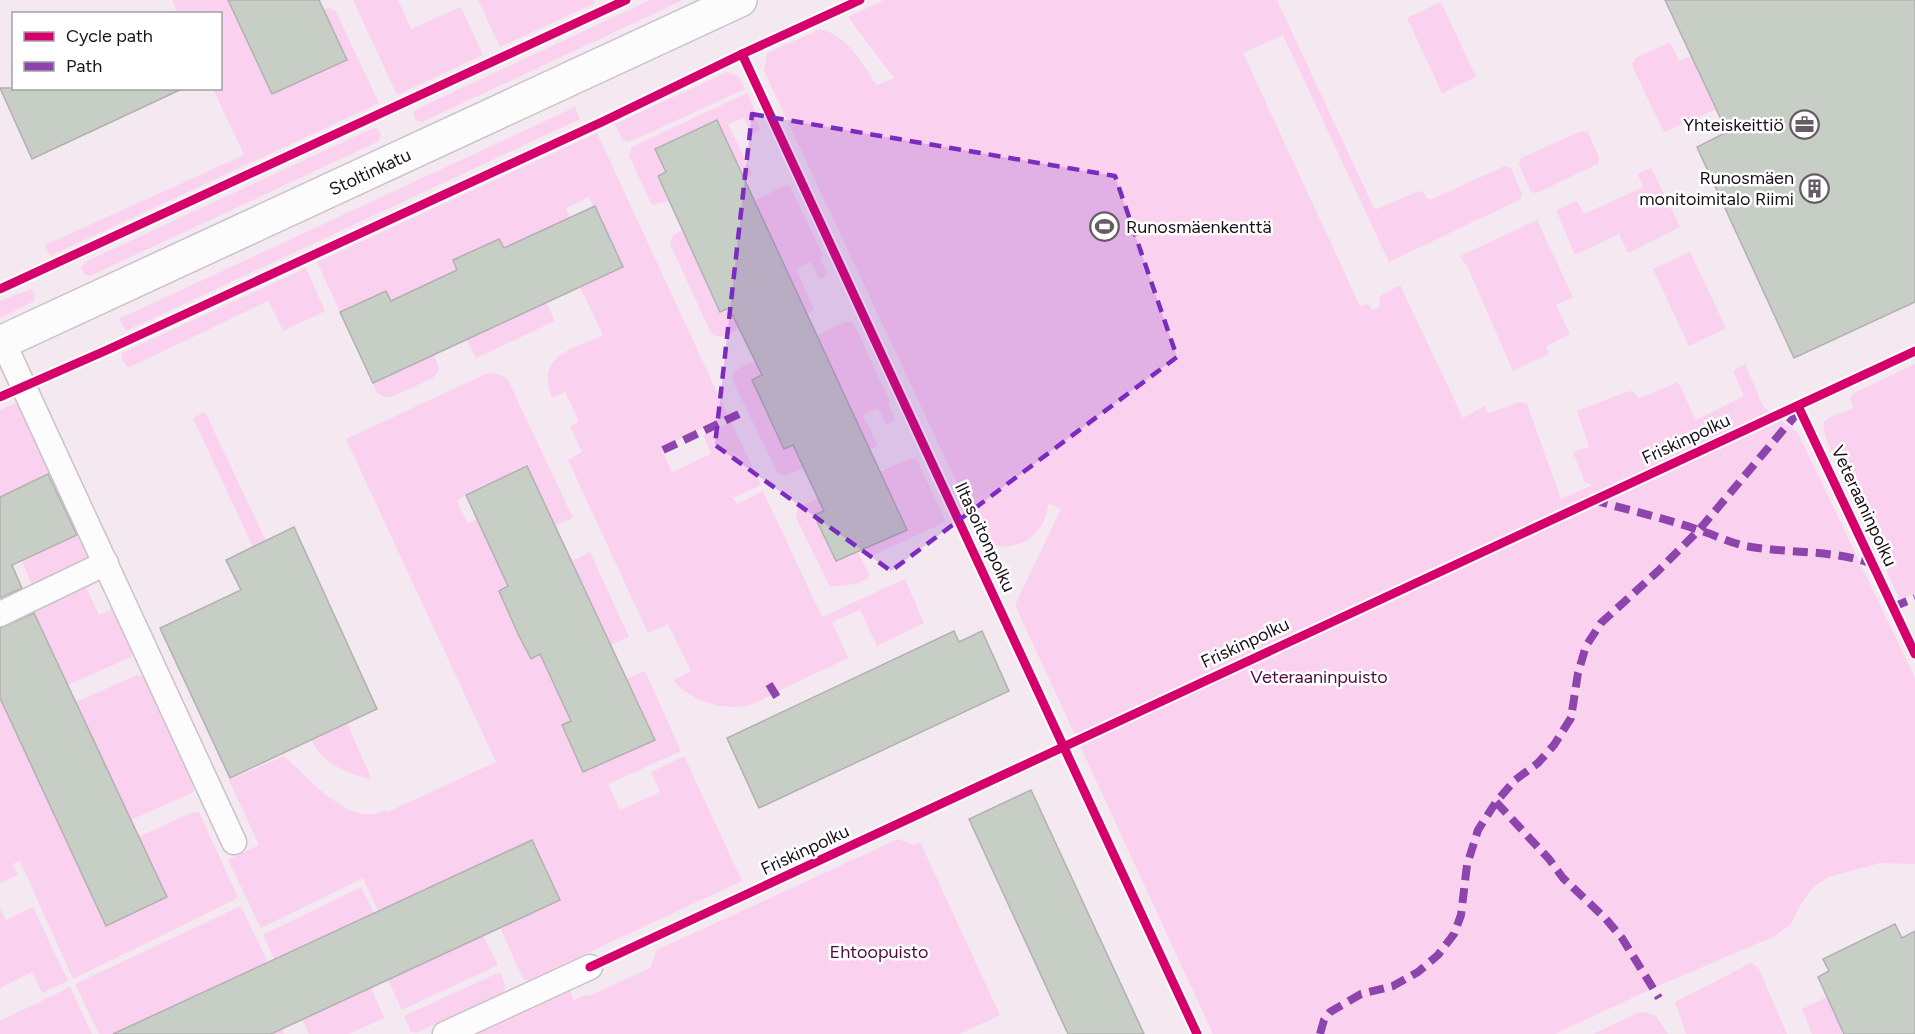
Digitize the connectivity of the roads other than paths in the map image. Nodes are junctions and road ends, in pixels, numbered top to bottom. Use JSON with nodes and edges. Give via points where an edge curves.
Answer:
{"nodes":[{"id":1,"x":740,"y":0,"type":"edge"},
{"id":2,"x":1,"y":343,"type":"edge"},
{"id":3,"x":106,"y":563,"type":"junction"},
{"id":4,"x":0,"y":614,"type":"edge"},
{"id":5,"x":234,"y":842,"type":"dead end"},
{"id":6,"x":590,"y":967,"type":"dead end"},
{"id":7,"x":445,"y":1034,"type":"edge"}],
"edges":[{"from":1,"to":2,"type":"street","name":"Stoltinkatu"},
{"from":2,"to":3,"type":"lane"},
{"from":3,"to":4,"type":"lane"},
{"from":3,"to":5,"type":"lane"},
{"from":6,"to":7,"type":"lane"}]}
